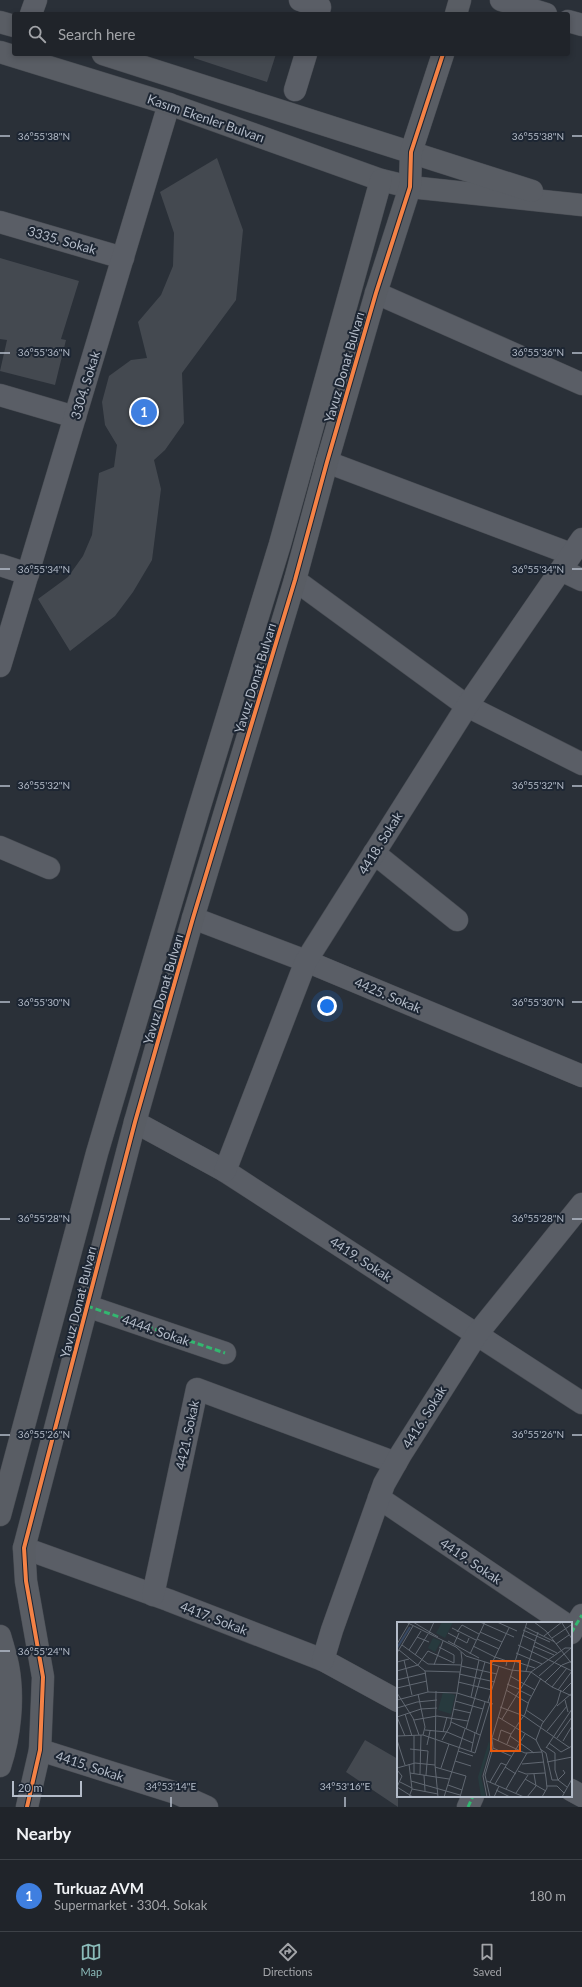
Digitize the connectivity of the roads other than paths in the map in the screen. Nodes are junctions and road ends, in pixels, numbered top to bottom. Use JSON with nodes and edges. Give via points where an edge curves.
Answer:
{"nodes":[{"id":1,"x":36,"y":0,"type":"edge"},
{"id":2,"x":300,"y":0,"type":"edge"},
{"id":3,"x":460,"y":0,"type":"edge"},
{"id":4,"x":501,"y":0,"type":"edge"},
{"id":5,"x":32,"y":12,"type":"edge"},
{"id":6,"x":319,"y":12,"type":"edge"},
{"id":7,"x":457,"y":12,"type":"edge"},
{"id":8,"x":540,"y":12,"type":"edge"},
{"id":9,"x":0,"y":22,"type":"edge"},
{"id":10,"x":570,"y":22,"type":"edge"},
{"id":11,"x":12,"y":25,"type":"edge"},
{"id":12,"x":582,"y":25,"type":"edge"},
{"id":13,"x":0,"y":52,"type":"edge"},
{"id":14,"x":12,"y":56,"type":"edge"},
{"id":15,"x":13,"y":56,"type":"edge"},
{"id":16,"x":109,"y":56,"type":"edge"},
{"id":17,"x":305,"y":56,"type":"edge"},
{"id":18,"x":442,"y":56,"type":"edge"},
{"id":19,"x":295,"y":90,"type":"dead end"},
{"id":20,"x":169,"y":104,"type":"junction"},
{"id":21,"x":411,"y":152,"type":"junction"},
{"id":22,"x":381,"y":180,"type":"junction"},
{"id":23,"x":410,"y":187,"type":"junction"},
{"id":24,"x":578,"y":205,"type":"edge"},
{"id":25,"x":0,"y":222,"type":"edge"},
{"id":26,"x":123,"y":258,"type":"junction"},
{"id":27,"x":376,"y":293,"type":"junction"},
{"id":28,"x":582,"y":384,"type":"edge"},
{"id":29,"x":0,"y":395,"type":"edge"},
{"id":30,"x":75,"y":417,"type":"junction"},
{"id":31,"x":327,"y":462,"type":"junction"},
{"id":32,"x":571,"y":554,"type":"edge"},
{"id":33,"x":0,"y":565,"type":"edge"},
{"id":34,"x":28,"y":574,"type":"junction"},
{"id":35,"x":295,"y":580,"type":"junction"},
{"id":36,"x":582,"y":580,"type":"edge"},
{"id":37,"x":0,"y":666,"type":"edge"},
{"id":38,"x":467,"y":706,"type":"junction"},
{"id":39,"x":582,"y":764,"type":"edge"},
{"id":40,"x":0,"y":847,"type":"edge"},
{"id":41,"x":374,"y":853,"type":"junction"},
{"id":42,"x":49,"y":868,"type":"dead end"},
{"id":43,"x":193,"y":918,"type":"junction"},
{"id":44,"x":457,"y":920,"type":"dead end"},
{"id":45,"x":306,"y":961,"type":"junction"},
{"id":46,"x":582,"y":1076,"type":"edge"},
{"id":47,"x":135,"y":1122,"type":"junction"},
{"id":48,"x":225,"y":1171,"type":"junction"},
{"id":49,"x":582,"y":1204,"type":"edge"},
{"id":50,"x":87,"y":1306,"type":"junction"},
{"id":51,"x":477,"y":1334,"type":"junction"},
{"id":52,"x":225,"y":1353,"type":"dead end"},
{"id":53,"x":582,"y":1403,"type":"edge"},
{"id":54,"x":396,"y":1463,"type":"junction"},
{"id":55,"x":379,"y":1498,"type":"junction"},
{"id":56,"x":0,"y":1515,"type":"edge"},
{"id":57,"x":24,"y":1548,"type":"junction"},
{"id":58,"x":152,"y":1596,"type":"junction"},
{"id":59,"x":566,"y":1622,"type":"edge"},
{"id":60,"x":0,"y":1636,"type":"edge"},
{"id":61,"x":323,"y":1660,"type":"junction"},
{"id":62,"x":397,"y":1700,"type":"edge"},
{"id":63,"x":40,"y":1750,"type":"junction"},
{"id":64,"x":0,"y":1766,"type":"edge"},
{"id":65,"x":572,"y":1791,"type":"edge"},
{"id":66,"x":582,"y":1796,"type":"edge"},
{"id":67,"x":473,"y":1797,"type":"edge"},
{"id":68,"x":27,"y":1807,"type":"edge"},
{"id":69,"x":206,"y":1807,"type":"edge"},
{"id":70,"x":468,"y":1807,"type":"edge"}],
"edges":[{"from":1,"to":5,"type":"street"},
{"from":2,"to":6,"type":"street","via":[[320,7]]},
{"from":3,"to":7,"type":"street"},
{"from":4,"to":8,"type":"street"},
{"from":9,"to":11,"type":"street"},
{"from":10,"to":12,"type":"street"},
{"from":13,"to":14,"type":"street","name":"Kasım Ekenler Bulvarı"},
{"from":15,"to":20,"type":"street","name":"Kasım Ekenler Bulvarı"},
{"from":16,"to":21,"type":"street"},
{"from":17,"to":19,"type":"street"},
{"from":18,"to":21,"type":"street"},
{"from":20,"to":22,"type":"street","name":"Kasım Ekenler Bulvarı"},
{"from":20,"to":26,"type":"street","name":"3304. Sokak"},
{"from":21,"to":22,"type":"street"},
{"from":21,"to":23,"type":"street","name":"Yavuz Donat Bulvarı"},
{"from":21,"to":24,"type":"street"},
{"from":22,"to":23,"type":"street","name":"Kasım Ekenler Bulvarı"},
{"from":22,"to":56,"type":"street","name":"Yavuz Donat Bulvarı","via":[[280,544],[200,804],[98,1153]]},
{"from":23,"to":24,"type":"street","name":"Kasım Ekenler Bulvarı"},
{"from":23,"to":27,"type":"street","name":"Yavuz Donat Bulvarı"},
{"from":25,"to":26,"type":"street","name":"3335. Sokak"},
{"from":26,"to":30,"type":"street","name":"3304. Sokak"},
{"from":27,"to":28,"type":"street"},
{"from":27,"to":31,"type":"street","name":"Yavuz Donat Bulvarı"},
{"from":29,"to":30,"type":"street"},
{"from":30,"to":34,"type":"street","name":"3304. Sokak"},
{"from":31,"to":32,"type":"street"},
{"from":31,"to":35,"type":"street","name":"Yavuz Donat Bulvarı"},
{"from":32,"to":36,"type":"street"},
{"from":32,"to":38,"type":"street","name":"4418. Sokak"},
{"from":33,"to":34,"type":"street"},
{"from":34,"to":37,"type":"street","name":"3304. Sokak"},
{"from":35,"to":38,"type":"street"},
{"from":35,"to":43,"type":"street","name":"Yavuz Donat Bulvarı"},
{"from":38,"to":39,"type":"street"},
{"from":38,"to":41,"type":"street","name":"4418. Sokak"},
{"from":40,"to":42,"type":"street"},
{"from":41,"to":44,"type":"street"},
{"from":41,"to":45,"type":"street","name":"4418. Sokak"},
{"from":43,"to":45,"type":"street","name":"4425. Sokak"},
{"from":43,"to":47,"type":"street","name":"Yavuz Donat Bulvarı"},
{"from":45,"to":46,"type":"street","name":"4425. Sokak"},
{"from":45,"to":48,"type":"street","name":"4418. Sokak"},
{"from":47,"to":48,"type":"street","name":"4419. Sokak"},
{"from":47,"to":50,"type":"street","name":"Yavuz Donat Bulvarı"},
{"from":48,"to":51,"type":"street","name":"4419. Sokak"},
{"from":49,"to":51,"type":"street","name":"4416. Sokak"},
{"from":50,"to":52,"type":"street","name":"4444. Sokak"},
{"from":50,"to":57,"type":"street","name":"Yavuz Donat Bulvarı"},
{"from":51,"to":53,"type":"street","name":"4419. Sokak"},
{"from":51,"to":54,"type":"street","name":"4416. Sokak"},
{"from":54,"to":55,"type":"street","name":"4416. Sokak"},
{"from":54,"to":58,"type":"street","name":"4421. Sokak","via":[[197,1389]]},
{"from":55,"to":59,"type":"street","name":"4419. Sokak"},
{"from":55,"to":61,"type":"street","name":"4416. Sokak"},
{"from":57,"to":58,"type":"street","name":"4417. Sokak"},
{"from":57,"to":63,"type":"street","name":"Yavuz Donat Bulvarı","via":[[26,1581],[43,1677]]},
{"from":58,"to":61,"type":"street","name":"4417. Sokak"},
{"from":60,"to":64,"type":"street","via":[[8,1666],[10,1698],[7,1746]]},
{"from":61,"to":62,"type":"street","name":"4417. Sokak"},
{"from":63,"to":68,"type":"street","name":"Yavuz Donat Bulvarı"},
{"from":63,"to":69,"type":"street","name":"4415. Sokak","via":[[176,1793]]},
{"from":65,"to":66,"type":"street"},
{"from":67,"to":70,"type":"street"}]}
